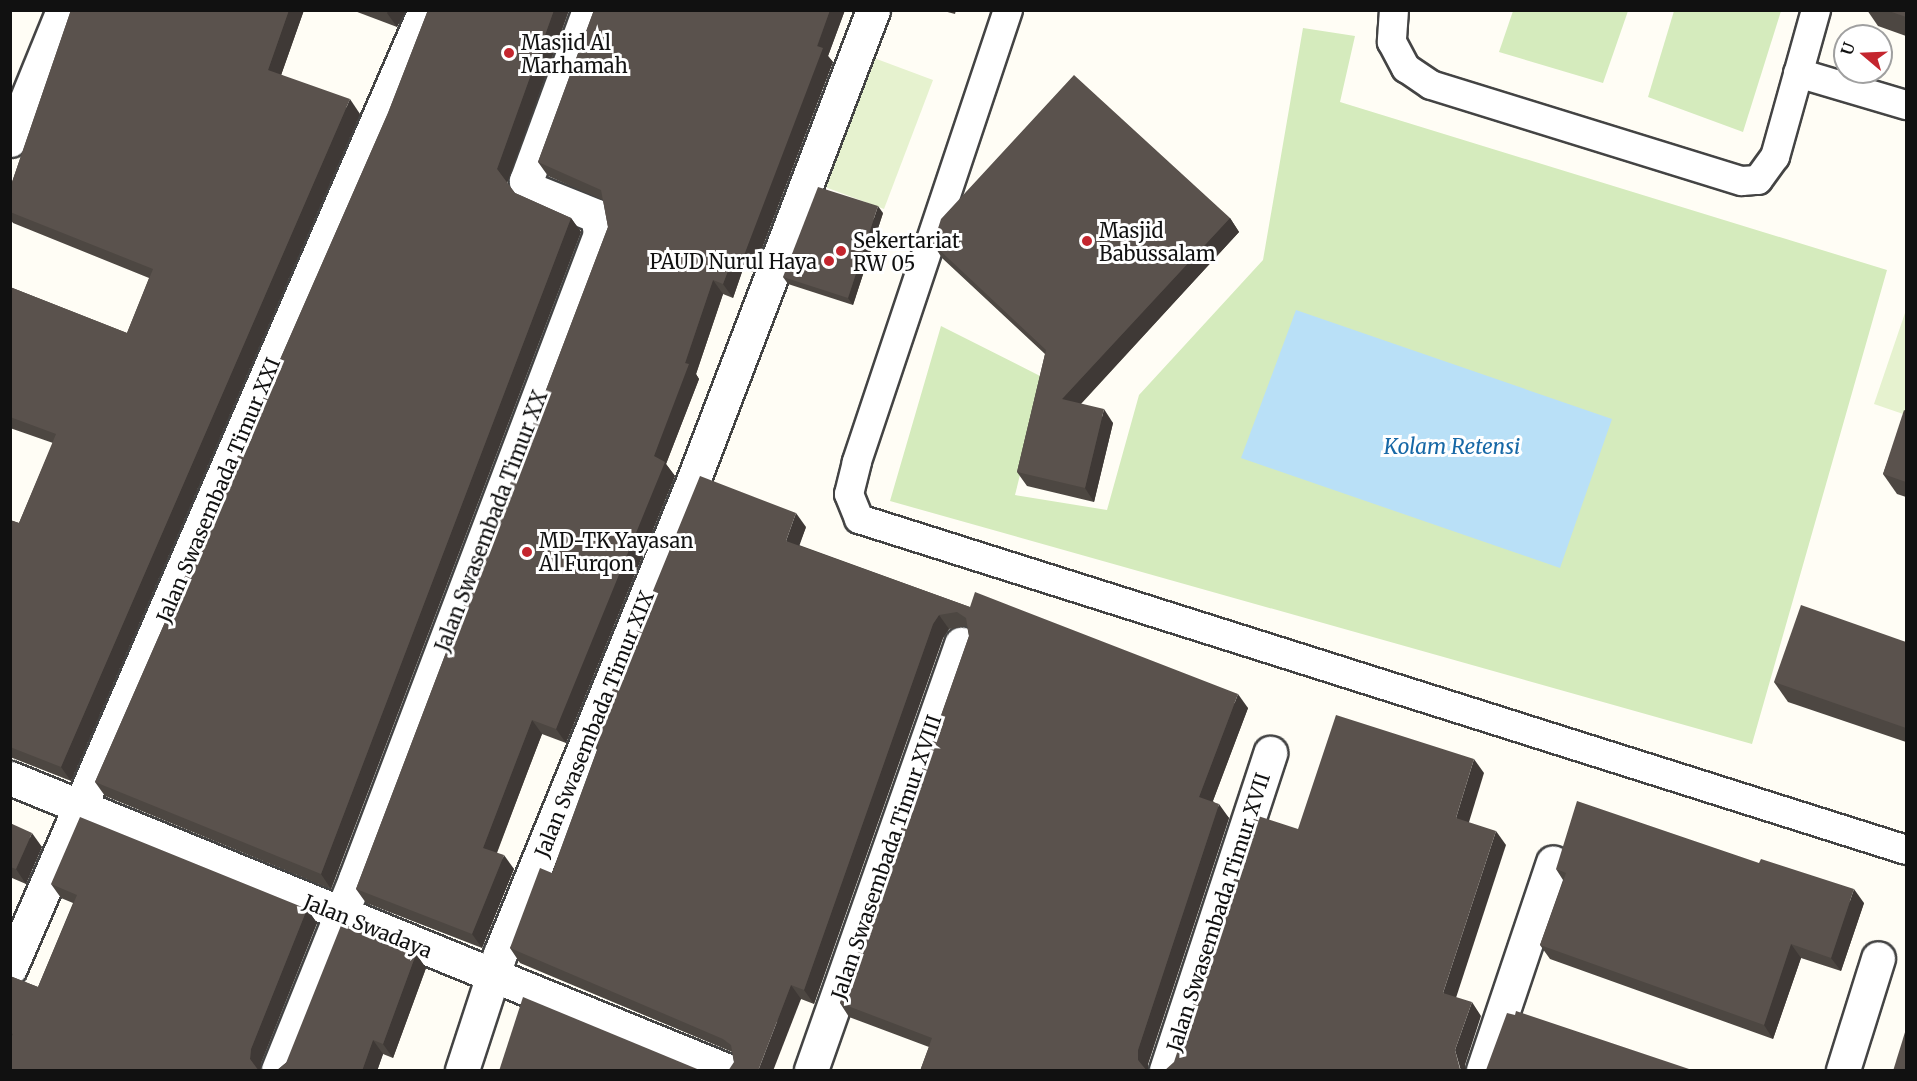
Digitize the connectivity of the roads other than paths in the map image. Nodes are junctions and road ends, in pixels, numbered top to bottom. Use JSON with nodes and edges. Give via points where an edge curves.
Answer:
{"nodes":[{"id":1,"x":63,"y":10,"type":"edge"},
{"id":2,"x":425,"y":10,"type":"edge"},
{"id":3,"x":588,"y":10,"type":"edge"},
{"id":4,"x":873,"y":10,"type":"edge"},
{"id":5,"x":1008,"y":10,"type":"edge"},
{"id":6,"x":1394,"y":10,"type":"edge"},
{"id":7,"x":1816,"y":10,"type":"edge"},
{"id":8,"x":1798,"y":73,"type":"junction"},
{"id":9,"x":1906,"y":105,"type":"edge"},
{"id":10,"x":10,"y":140,"type":"edge"},
{"id":11,"x":961,"y":644,"type":"dead end"},
{"id":12,"x":1270,"y":753,"type":"dead end"},
{"id":13,"x":10,"y":778,"type":"edge"},
{"id":14,"x":82,"y":810,"type":"junction"},
{"id":15,"x":1906,"y":850,"type":"edge"},
{"id":16,"x":1553,"y":862,"type":"dead end"},
{"id":17,"x":340,"y":915,"type":"junction"},
{"id":18,"x":1878,"y":958,"type":"dead end"},
{"id":19,"x":10,"y":968,"type":"edge"},
{"id":20,"x":493,"y":976,"type":"junction"},
{"id":21,"x":278,"y":1071,"type":"edge"},
{"id":22,"x":462,"y":1071,"type":"edge"},
{"id":23,"x":726,"y":1071,"type":"edge"},
{"id":24,"x":811,"y":1071,"type":"edge"},
{"id":25,"x":1166,"y":1071,"type":"edge"},
{"id":26,"x":1483,"y":1071,"type":"edge"},
{"id":27,"x":1843,"y":1071,"type":"edge"}],
"edges":[{"from":1,"to":10,"type":"street"},
{"from":2,"to":14,"type":"street","name":"Jalan Swasembada Timur XXI"},
{"from":3,"to":17,"type":"street","name":"Jalan Swasembada Timur XX","via":[[526,181],[532,190],[597,216],[600,234]]},
{"from":4,"to":20,"type":"street","name":"Jalan Swasembada Timur XIX","via":[[693,481]]},
{"from":5,"to":15,"type":"lane","via":[[857,462],[849,494],[859,519]]},
{"from":6,"to":8,"type":"lane","via":[[1392,42],[1406,68],[1431,85],[1742,181],[1758,180],[1775,158]]},
{"from":7,"to":8,"type":"lane"},
{"from":8,"to":9,"type":"lane"},
{"from":11,"to":24,"type":"street","name":"Jalan Swasembada Timur XVIII"},
{"from":12,"to":25,"type":"street","name":"Jalan Swasembada Timur XVII"},
{"from":13,"to":14,"type":"street","name":"Jalan Swadaya"},
{"from":14,"to":17,"type":"street","name":"Jalan Swadaya"},
{"from":14,"to":19,"type":"street","name":"Jalan Swasembada Timur XXI"},
{"from":16,"to":26,"type":"street"},
{"from":17,"to":20,"type":"street","name":"Jalan Swadaya"},
{"from":17,"to":21,"type":"street","name":"Jalan Swasembada Timur XX"},
{"from":18,"to":27,"type":"street"},
{"from":20,"to":22,"type":"street","name":"Jalan Swasembada Timur XIX"},
{"from":20,"to":23,"type":"street","name":"Jalan Swadaya"}]}
